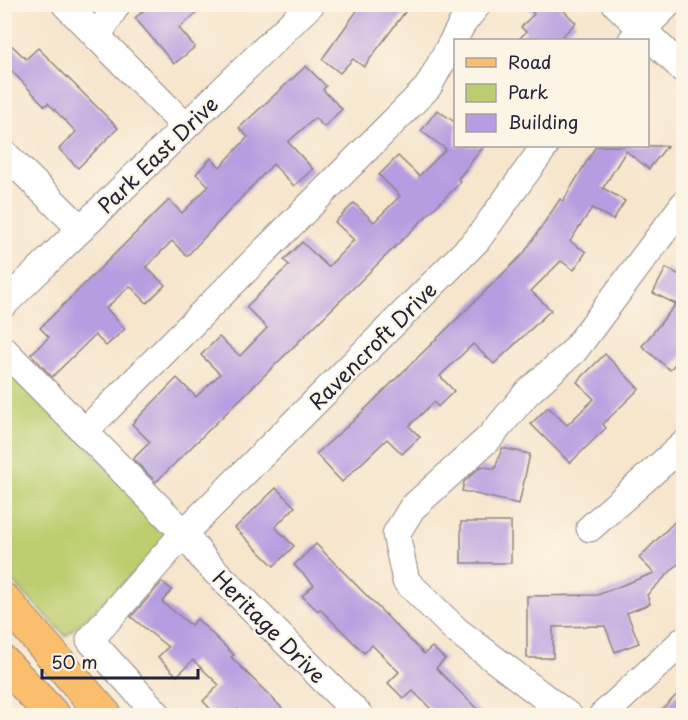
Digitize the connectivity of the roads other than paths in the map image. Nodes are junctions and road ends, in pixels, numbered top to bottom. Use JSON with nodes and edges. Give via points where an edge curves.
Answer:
{"nodes":[{"id":1,"x":65,"y":4,"type":"edge"},
{"id":2,"x":117,"y":4,"type":"edge"},
{"id":3,"x":311,"y":4,"type":"edge"},
{"id":4,"x":478,"y":4,"type":"edge"},
{"id":5,"x":616,"y":4,"type":"edge"},
{"id":6,"x":668,"y":4,"type":"edge"},
{"id":7,"x":638,"y":35,"type":"edge"},
{"id":8,"x":97,"y":37,"type":"junction"},
{"id":9,"x":454,"y":39,"type":"edge"},
{"id":10,"x":454,"y":39,"type":"edge"},
{"id":11,"x":649,"y":43,"type":"edge"},
{"id":12,"x":684,"y":70,"type":"edge"},
{"id":13,"x":185,"y":126,"type":"junction"},
{"id":14,"x":544,"y":147,"type":"edge"},
{"id":15,"x":4,"y":153,"type":"edge"},
{"id":16,"x":684,"y":204,"type":"edge"},
{"id":17,"x":81,"y":229,"type":"junction"},
{"id":18,"x":4,"y":304,"type":"edge"},
{"id":19,"x":4,"y":350,"type":"edge"},
{"id":20,"x":84,"y":432,"type":"junction"},
{"id":21,"x":684,"y":444,"type":"edge"},
{"id":22,"x":590,"y":528,"type":"dead end"},
{"id":23,"x":184,"y":533,"type":"junction"},
{"id":24,"x":4,"y":600,"type":"edge"},
{"id":25,"x":684,"y":640,"type":"edge"},
{"id":26,"x":4,"y":663,"type":"edge"},
{"id":27,"x":54,"y":716,"type":"edge"},
{"id":28,"x":106,"y":716,"type":"edge"},
{"id":29,"x":159,"y":716,"type":"edge"},
{"id":30,"x":360,"y":716,"type":"edge"},
{"id":31,"x":569,"y":716,"type":"edge"},
{"id":32,"x":602,"y":716,"type":"edge"}],
"edges":[{"from":1,"to":8,"type":"street"},
{"from":2,"to":8,"type":"street"},
{"from":3,"to":13,"type":"street","name":"Park East Drive"},
{"from":4,"to":9,"type":"street"},
{"from":5,"to":7,"type":"street"},
{"from":6,"to":7,"type":"street"},
{"from":8,"to":13,"type":"street"},
{"from":10,"to":20,"type":"street","via":[[429,87]]},
{"from":11,"to":12,"type":"street"},
{"from":13,"to":17,"type":"street","name":"Park East Drive"},
{"from":14,"to":23,"type":"street","name":"Ravencroft Drive","via":[[477,240]]},
{"from":15,"to":17,"type":"street"},
{"from":16,"to":31,"type":"street","via":[[574,351],[526,393],[490,437],[411,508],[396,534],[406,581],[456,630]]},
{"from":17,"to":18,"type":"street","name":"Park East Drive"},
{"from":19,"to":20,"type":"street","name":"Heritage Drive"},
{"from":20,"to":23,"type":"street","name":"Heritage Drive"},
{"from":21,"to":22,"type":"street"},
{"from":23,"to":29,"type":"street","name":"Ravencroft Drive","via":[[90,640]]},
{"from":23,"to":30,"type":"street","name":"Heritage Drive","via":[[205,561]]},
{"from":24,"to":28,"type":"main road"},
{"from":25,"to":32,"type":"street"},
{"from":26,"to":27,"type":"main road"}]}
